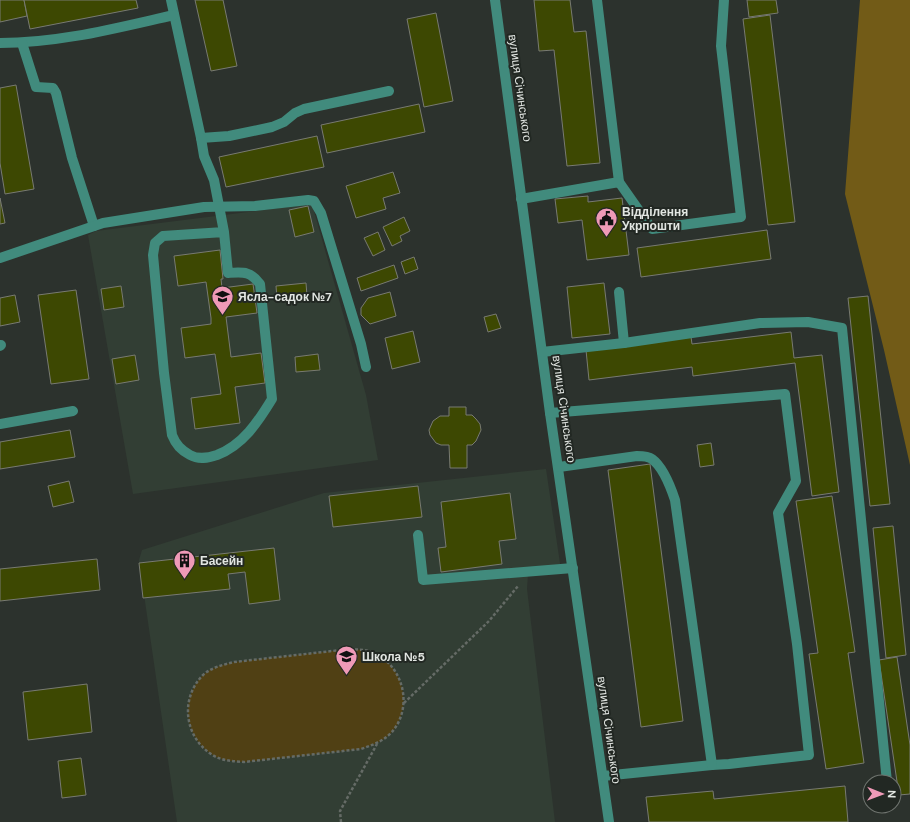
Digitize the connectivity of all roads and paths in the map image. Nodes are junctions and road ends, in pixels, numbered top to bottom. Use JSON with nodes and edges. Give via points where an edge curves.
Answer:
{"nodes":[{"id":1,"x":171,"y":0,"type":"edge"},
{"id":2,"x":495,"y":0,"type":"edge"},
{"id":3,"x":597,"y":0,"type":"edge"},
{"id":4,"x":724,"y":0,"type":"edge"},
{"id":5,"x":174,"y":15,"type":"junction"},
{"id":6,"x":22,"y":42,"type":"junction"},
{"id":7,"x":0,"y":43,"type":"edge"},
{"id":8,"x":389,"y":91,"type":"dead end"},
{"id":9,"x":201,"y":138,"type":"junction"},
{"id":10,"x":619,"y":182,"type":"junction"},
{"id":11,"x":521,"y":199,"type":"junction"},
{"id":12,"x":218,"y":206,"type":"junction"},
{"id":13,"x":94,"y":226,"type":"junction"},
{"id":14,"x":224,"y":232,"type":"junction"},
{"id":15,"x":0,"y":258,"type":"edge"},
{"id":16,"x":618,"y":292,"type":"dead end"},
{"id":17,"x":624,"y":343,"type":"junction"},
{"id":18,"x":542,"y":352,"type":"junction"},
{"id":19,"x":366,"y":368,"type":"dead end"},
{"id":20,"x":73,"y":410,"type":"dead end"},
{"id":21,"x":550,"y":413,"type":"junction"},
{"id":22,"x":0,"y":424,"type":"edge"},
{"id":23,"x":559,"y":467,"type":"junction"},
{"id":24,"x":418,"y":535,"type":"dead end"},
{"id":25,"x":573,"y":568,"type":"junction"},
{"id":26,"x":530,"y":572,"type":"junction"},
{"id":27,"x":404,"y":703,"type":"junction"},
{"id":28,"x":377,"y":744,"type":"junction"},
{"id":29,"x":712,"y":765,"type":"junction"},
{"id":30,"x":886,"y":774,"type":"edge"},
{"id":31,"x":603,"y":776,"type":"junction"},
{"id":32,"x":341,"y":822,"type":"edge"},
{"id":33,"x":609,"y":822,"type":"edge"}],
"edges":[{"from":1,"to":5,"type":"street"},
{"from":2,"to":11,"type":"street","name":"вулиця Січинського"},
{"from":3,"to":10,"type":"street"},
{"from":4,"to":10,"type":"street","via":[[721,46],[741,217],[652,229]]},
{"from":5,"to":6,"type":"street","via":[[70,37]]},
{"from":5,"to":9,"type":"street"},
{"from":6,"to":7,"type":"street"},
{"from":6,"to":13,"type":"street","via":[[36,87],[53,88],[56,93],[72,158]]},
{"from":8,"to":9,"type":"street","via":[[304,109],[272,127],[229,136]]},
{"from":9,"to":12,"type":"street","via":[[204,156],[214,180]]},
{"from":10,"to":11,"type":"street"},
{"from":11,"to":18,"type":"street","name":"вулиця Січинського"},
{"from":12,"to":13,"type":"street","via":[[186,209]]},
{"from":12,"to":14,"type":"street"},
{"from":12,"to":19,"type":"street","via":[[314,201],[321,213]]},
{"from":13,"to":15,"type":"street"},
{"from":14,"to":14,"type":"street","via":[[228,273],[248,273],[260,284],[272,399],[254,426],[236,444],[212,457],[199,459],[176,445],[172,436],[153,249],[163,236]]},
{"from":16,"to":17,"type":"street"},
{"from":17,"to":18,"type":"street"},
{"from":17,"to":30,"type":"street","via":[[760,323],[808,322],[842,328]]},
{"from":18,"to":21,"type":"street","name":"вулиця Січинського"},
{"from":20,"to":22,"type":"street"},
{"from":21,"to":23,"type":"street","name":"вулиця Січинського"},
{"from":21,"to":29,"type":"street","via":[[785,394],[796,481],[778,513],[798,644],[809,755]]},
{"from":23,"to":25,"type":"street","name":"вулиця Січинського"},
{"from":23,"to":29,"type":"street","via":[[637,456],[652,459],[666,478],[675,500]]},
{"from":24,"to":26,"type":"street","via":[[423,580]]},
{"from":25,"to":26,"type":"street"},
{"from":25,"to":31,"type":"street","name":"вулиця Січинського"},
{"from":26,"to":27,"type":"path","via":[[489,621]]},
{"from":27,"to":28,"type":"path","via":[[400,719],[391,733]]},
{"from":27,"to":28,"type":"path","via":[[403,686],[395,670],[383,658],[368,651],[350,650],[217,666],[204,674],[194,686],[188,701],[187,717],[200,745],[212,755],[227,761],[244,762],[361,749]]},
{"from":28,"to":32,"type":"path","via":[[340,811]]},
{"from":29,"to":31,"type":"street"},
{"from":31,"to":33,"type":"street","name":"вулиця Січинського"}]}
